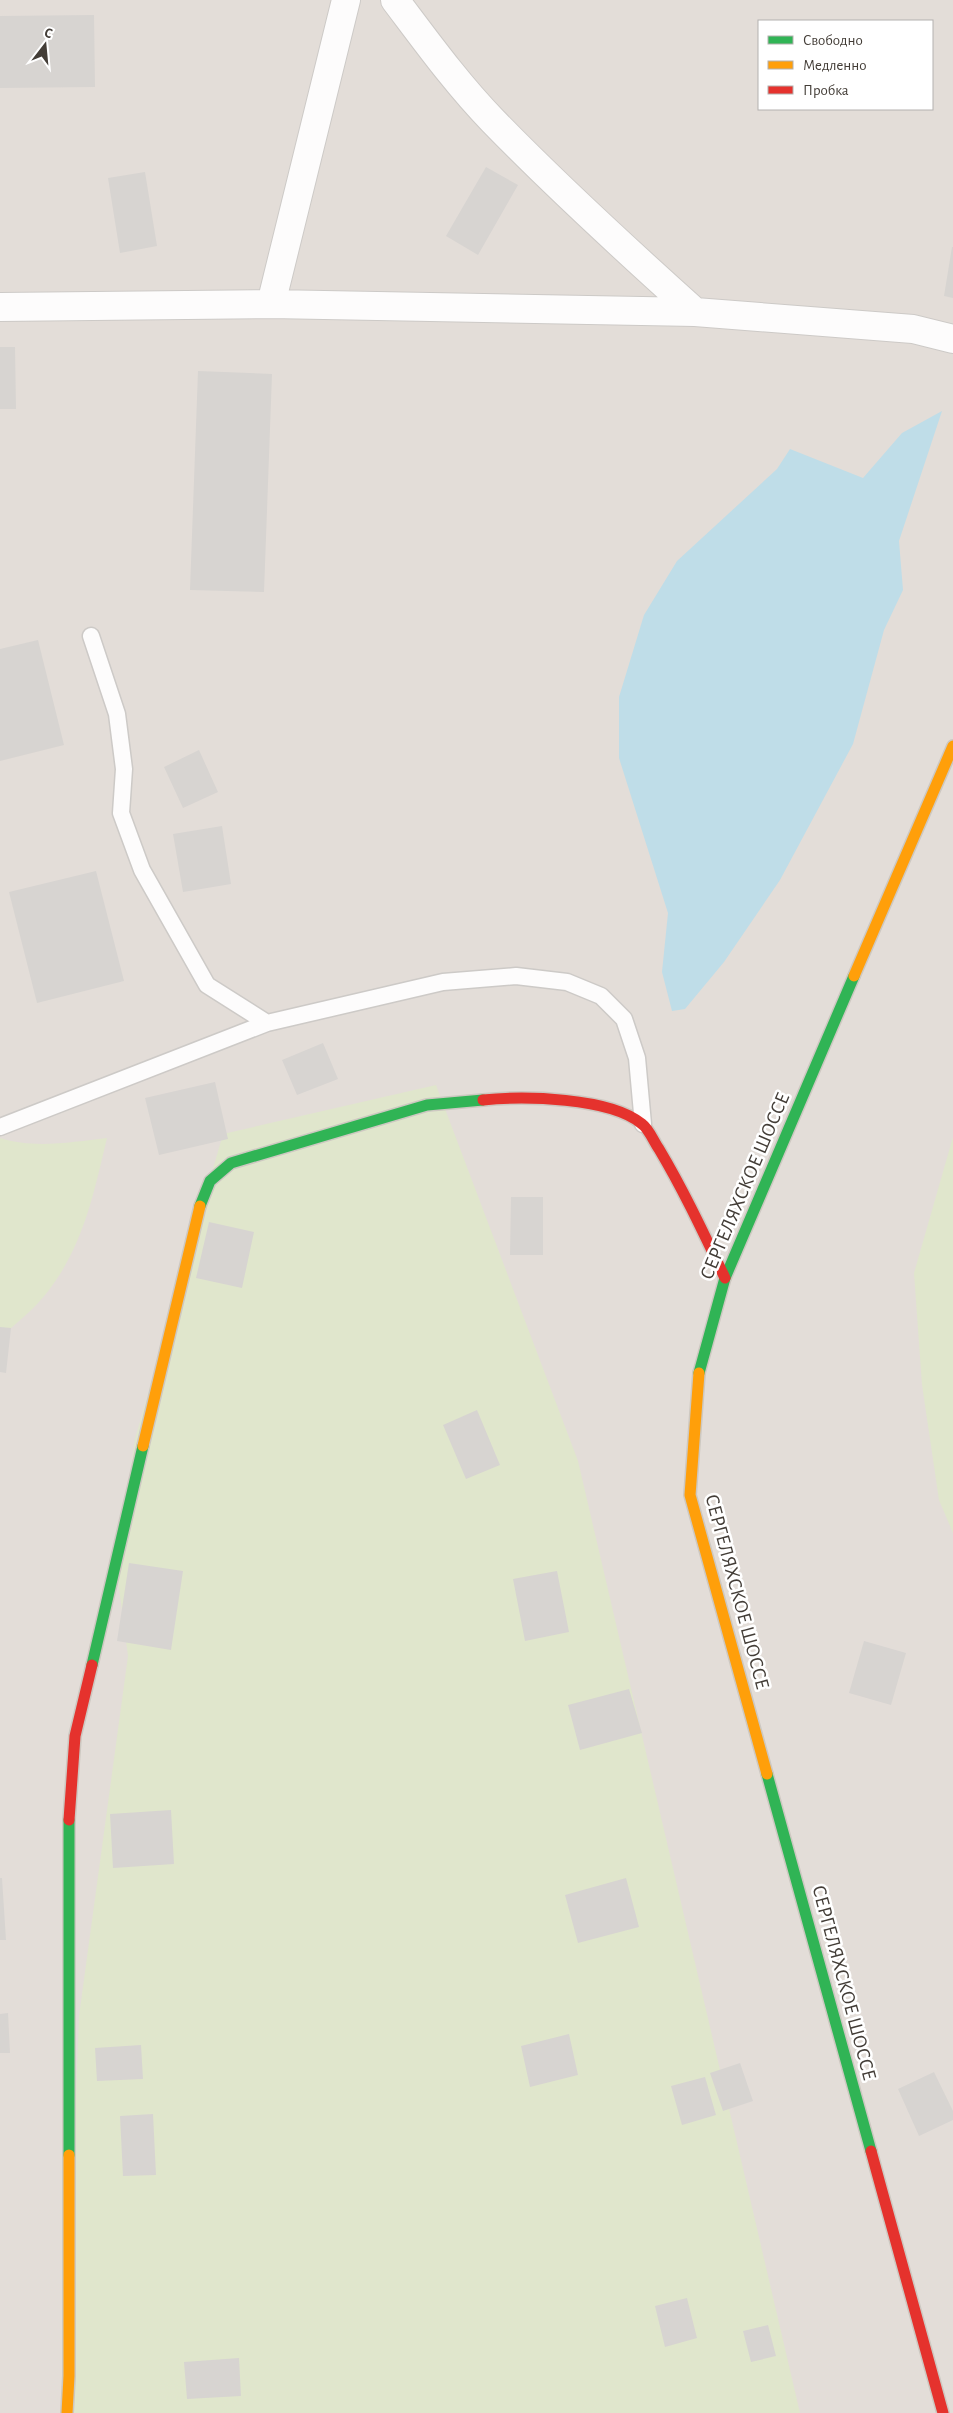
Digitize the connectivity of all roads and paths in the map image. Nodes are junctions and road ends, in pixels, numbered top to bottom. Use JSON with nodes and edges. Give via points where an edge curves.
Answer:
{"nodes":[{"id":1,"x":346,"y":0,"type":"edge"},
{"id":2,"x":395,"y":0,"type":"edge"},
{"id":3,"x":271,"y":304,"type":"junction"},
{"id":4,"x":0,"y":307,"type":"edge"},
{"id":5,"x":695,"y":312,"type":"junction"},
{"id":6,"x":953,"y":339,"type":"edge"},
{"id":7,"x":91,"y":636,"type":"dead end"},
{"id":8,"x":953,"y":746,"type":"edge"},
{"id":9,"x":267,"y":1023,"type":"junction"},
{"id":10,"x":644,"y":1124,"type":"junction"},
{"id":11,"x":0,"y":1126,"type":"edge"},
{"id":12,"x":724,"y":1278,"type":"junction"},
{"id":13,"x":67,"y":2413,"type":"edge"},
{"id":14,"x":943,"y":2413,"type":"edge"}],
"edges":[{"from":1,"to":3,"type":"street"},
{"from":2,"to":5,"type":"street","via":[[492,120],[594,220]]},
{"from":3,"to":4,"type":"street"},
{"from":3,"to":5,"type":"street"},
{"from":5,"to":6,"type":"street","via":[[913,329]]},
{"from":7,"to":9,"type":"lane","via":[[117,714],[124,769],[121,813],[142,870],[207,985]]},
{"from":8,"to":12,"type":"street","name":"СЕРГЕЛЯХСКОЕ ШОССЕ"},
{"from":9,"to":10,"type":"lane","via":[[443,982],[516,976],[567,982],[601,996],[624,1020],[637,1058]]},
{"from":9,"to":11,"type":"lane"},
{"from":10,"to":12,"type":"street","via":[[683,1189]]},
{"from":10,"to":13,"type":"street","via":[[612,1108],[567,1101],[505,1098],[427,1106],[231,1163],[210,1182],[198,1210],[76,1736],[68,1838]]},
{"from":12,"to":14,"type":"street","name":"СЕРГЕЛЯХСКОЕ ШОССЕ","via":[[697,1380],[690,1495]]}]}
